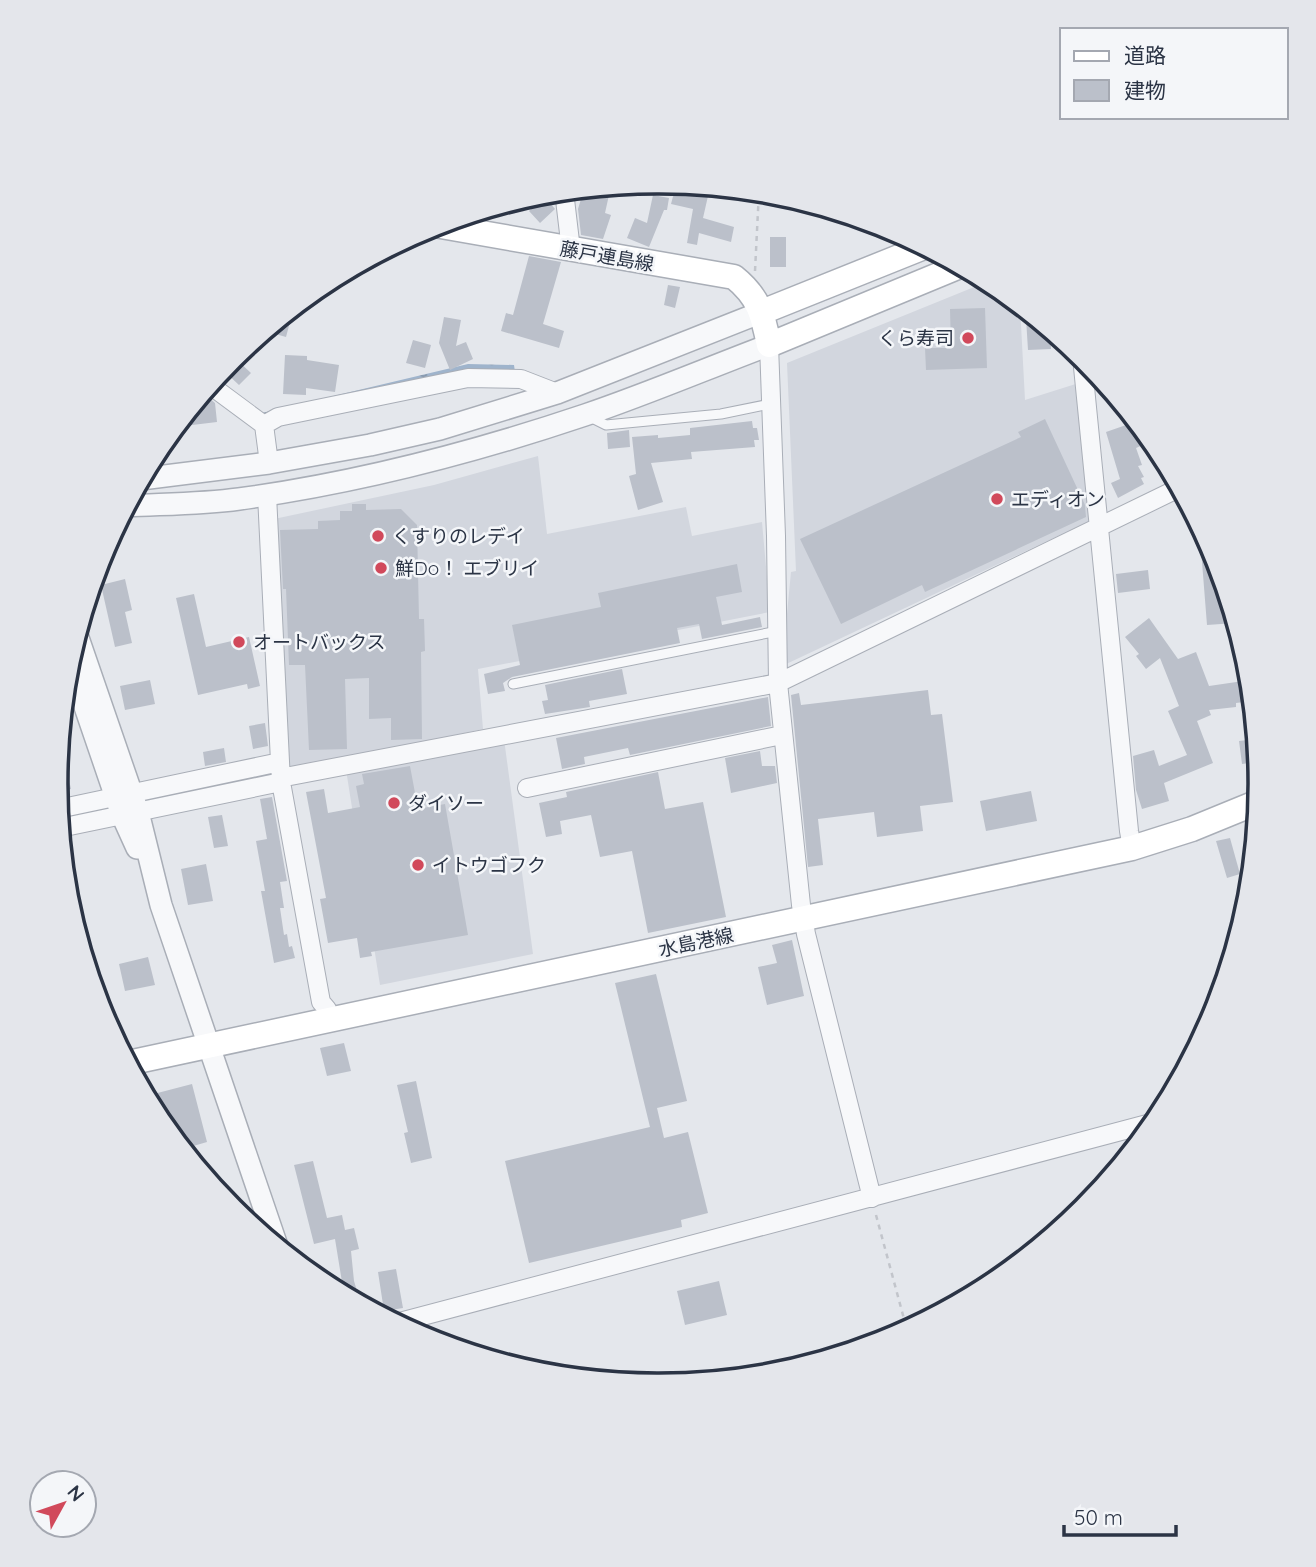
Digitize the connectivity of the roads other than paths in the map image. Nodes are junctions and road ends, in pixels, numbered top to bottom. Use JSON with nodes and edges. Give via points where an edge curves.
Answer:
{"nodes":[{"id":1,"x":565,"y":201,"type":"edge"},
{"id":2,"x":457,"y":229,"type":"edge"},
{"id":3,"x":571,"y":250,"type":"junction"},
{"id":4,"x":912,"y":252,"type":"edge"},
{"id":5,"x":949,"y":271,"type":"edge"},
{"id":6,"x":762,"y":313,"type":"junction"},
{"id":7,"x":769,"y":345,"type":"junction"},
{"id":8,"x":1084,"y":376,"type":"edge"},
{"id":9,"x":218,"y":391,"type":"edge"},
{"id":10,"x":557,"y":393,"type":"junction"},
{"id":11,"x":770,"y":404,"type":"junction"},
{"id":12,"x":586,"y":415,"type":"junction"},
{"id":13,"x":264,"y":425,"type":"junction"},
{"id":14,"x":269,"y":463,"type":"junction"},
{"id":15,"x":154,"y":477,"type":"edge"},
{"id":16,"x":1171,"y":492,"type":"edge"},
{"id":17,"x":267,"y":495,"type":"junction"},
{"id":18,"x":184,"y":503,"type":"junction"},
{"id":19,"x":138,"y":505,"type":"edge"},
{"id":20,"x":132,"y":518,"type":"edge"},
{"id":21,"x":1098,"y":525,"type":"junction"},
{"id":22,"x":778,"y":631,"type":"junction"},
{"id":23,"x":83,"y":655,"type":"edge"},
{"id":24,"x":778,"y":678,"type":"junction"},
{"id":25,"x":78,"y":681,"type":"edge"},
{"id":26,"x":513,"y":684,"type":"dead end"},
{"id":27,"x":782,"y":735,"type":"junction"},
{"id":28,"x":280,"y":774,"type":"junction"},
{"id":29,"x":527,"y":788,"type":"dead end"},
{"id":30,"x":127,"y":804,"type":"junction"},
{"id":31,"x":1247,"y":807,"type":"edge"},
{"id":32,"x":69,"y":808,"type":"edge"},
{"id":33,"x":70,"y":824,"type":"edge"},
{"id":34,"x":1132,"y":848,"type":"junction"},
{"id":35,"x":803,"y":919,"type":"junction"},
{"id":36,"x":329,"y":1019,"type":"junction"},
{"id":37,"x":208,"y":1045,"type":"junction"},
{"id":38,"x":138,"y":1061,"type":"edge"},
{"id":39,"x":1137,"y":1127,"type":"edge"},
{"id":40,"x":872,"y":1198,"type":"junction"},
{"id":41,"x":271,"y":1229,"type":"edge"},
{"id":42,"x":412,"y":1319,"type":"edge"}],
"edges":[{"from":1,"to":3,"type":"street"},
{"from":2,"to":3,"type":"main road","name":"藤戸連島線"},
{"from":3,"to":6,"type":"main road","name":"藤戸連島線","via":[[734,277],[748,288]]},
{"from":4,"to":6,"type":"main road"},
{"from":5,"to":7,"type":"main road"},
{"from":6,"to":7,"type":"main road","name":"藤戸連島線"},
{"from":6,"to":10,"type":"street"},
{"from":7,"to":11,"type":"street"},
{"from":7,"to":12,"type":"street"},
{"from":8,"to":21,"type":"street"},
{"from":9,"to":13,"type":"street"},
{"from":10,"to":13,"type":"street","via":[[521,379],[468,378],[278,417]]},
{"from":10,"to":14,"type":"street","via":[[440,429]]},
{"from":11,"to":12,"type":"lane","via":[[721,414],[606,425]]},
{"from":11,"to":22,"type":"street"},
{"from":12,"to":17,"type":"street","via":[[428,462]]},
{"from":13,"to":14,"type":"street"},
{"from":14,"to":15,"type":"street"},
{"from":16,"to":21,"type":"street"},
{"from":17,"to":18,"type":"street"},
{"from":17,"to":28,"type":"street"},
{"from":18,"to":19,"type":"street"},
{"from":18,"to":20,"type":"street","via":[[158,516]]},
{"from":21,"to":24,"type":"street"},
{"from":21,"to":34,"type":"street"},
{"from":22,"to":24,"type":"street"},
{"from":22,"to":26,"type":"lane"},
{"from":23,"to":30,"type":"street"},
{"from":24,"to":27,"type":"street"},
{"from":24,"to":28,"type":"street"},
{"from":25,"to":30,"type":"street"},
{"from":27,"to":29,"type":"street"},
{"from":27,"to":35,"type":"street"},
{"from":28,"to":30,"type":"street"},
{"from":28,"to":36,"type":"street","via":[[321,1002]]},
{"from":30,"to":32,"type":"street"},
{"from":30,"to":33,"type":"street"},
{"from":30,"to":37,"type":"street"},
{"from":31,"to":34,"type":"main road","name":"水島港線"},
{"from":34,"to":35,"type":"main road","name":"水島港線"},
{"from":35,"to":36,"type":"main road","name":"水島港線"},
{"from":35,"to":40,"type":"street"},
{"from":36,"to":37,"type":"main road","name":"水島港線"},
{"from":37,"to":38,"type":"main road","name":"水島港線"},
{"from":37,"to":41,"type":"street"},
{"from":39,"to":40,"type":"street"},
{"from":40,"to":42,"type":"street"}]}
